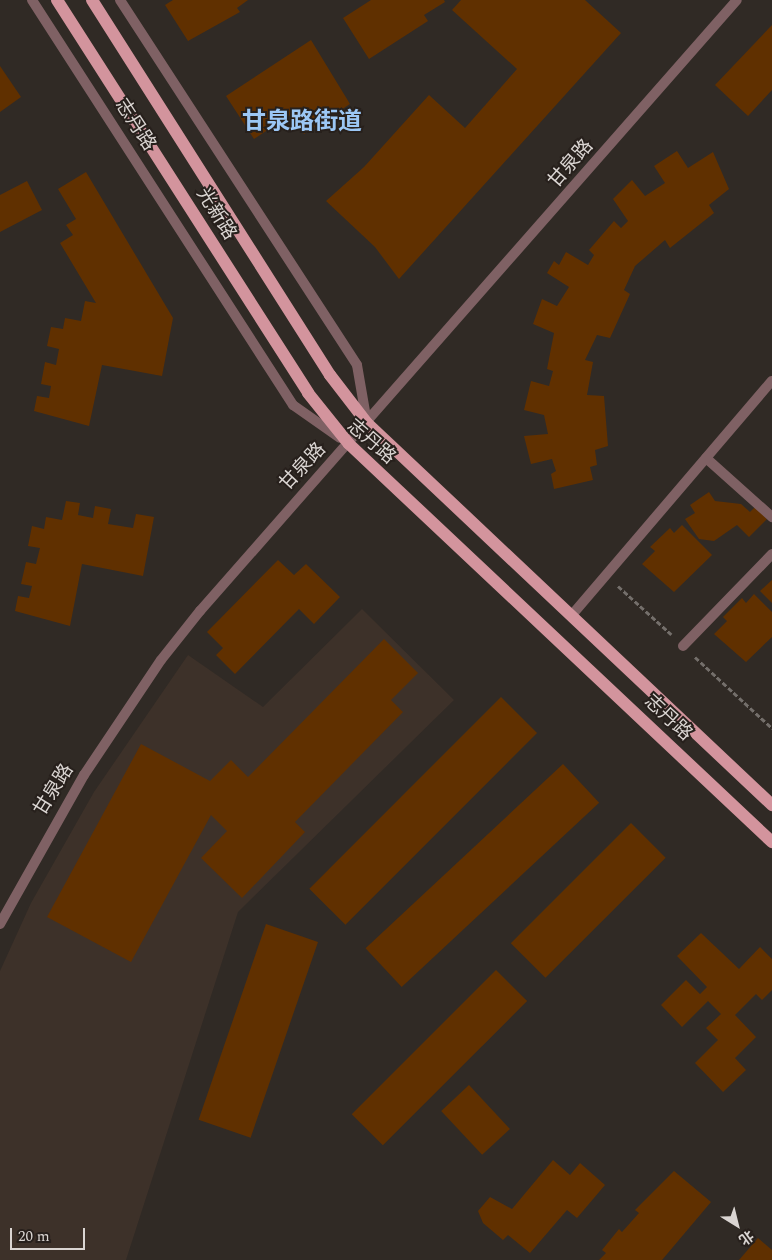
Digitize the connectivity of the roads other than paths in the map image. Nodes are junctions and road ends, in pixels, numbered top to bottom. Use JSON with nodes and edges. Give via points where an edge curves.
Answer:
{"nodes":[{"id":1,"x":32,"y":0,"type":"edge"},
{"id":2,"x":57,"y":0,"type":"edge"},
{"id":3,"x":92,"y":0,"type":"edge"},
{"id":4,"x":120,"y":0,"type":"edge"},
{"id":5,"x":737,"y":0,"type":"edge"},
{"id":6,"x":772,"y":381,"type":"edge"},
{"id":7,"x":368,"y":423,"type":"junction"},
{"id":8,"x":349,"y":444,"type":"junction"},
{"id":9,"x":706,"y":458,"type":"junction"},
{"id":10,"x":772,"y":516,"type":"edge"},
{"id":11,"x":772,"y":554,"type":"edge"},
{"id":12,"x":571,"y":616,"type":"junction"},
{"id":13,"x":683,"y":646,"type":"dead end"},
{"id":14,"x":772,"y":805,"type":"edge"},
{"id":15,"x":772,"y":842,"type":"edge"},
{"id":16,"x":0,"y":924,"type":"edge"}],
"edges":[{"from":1,"to":8,"type":"street","name":"志丹路","via":[[293,405]]},
{"from":2,"to":8,"type":"main road","name":"光新路","via":[[308,393]]},
{"from":3,"to":7,"type":"main road","name":"光新路","via":[[330,375]]},
{"from":4,"to":7,"type":"street","name":"志丹路","via":[[357,365]]},
{"from":5,"to":7,"type":"street","name":"甘泉路"},
{"from":6,"to":9,"type":"street"},
{"from":7,"to":8,"type":"street","name":"甘泉路"},
{"from":7,"to":12,"type":"main road","name":"志丹路"},
{"from":8,"to":15,"type":"main road","name":"志丹路"},
{"from":8,"to":16,"type":"street","name":"甘泉路","via":[[241,561],[161,660],[48,833]]},
{"from":9,"to":10,"type":"street"},
{"from":9,"to":12,"type":"street"},
{"from":11,"to":13,"type":"street"},
{"from":12,"to":14,"type":"main road","name":"志丹路"}]}
